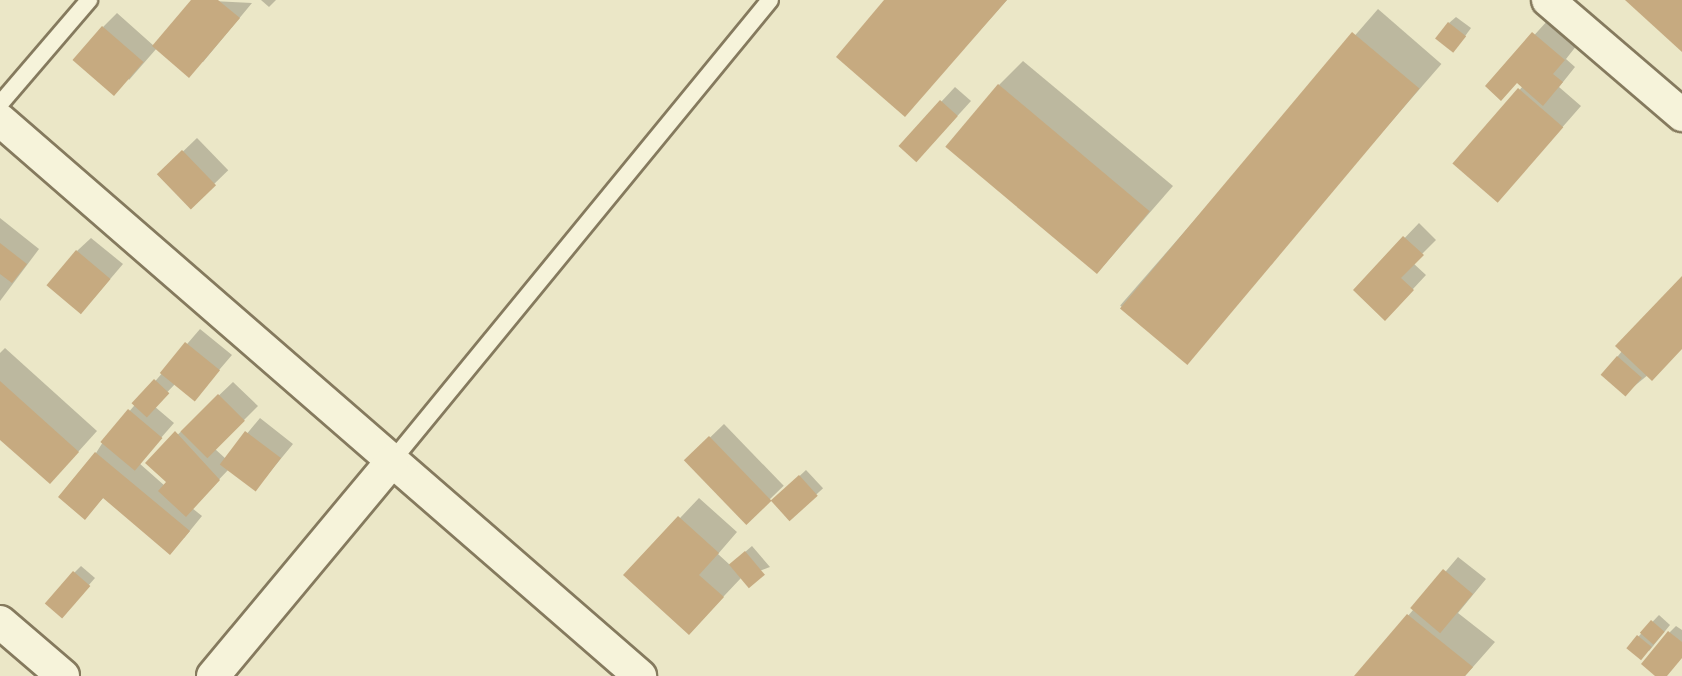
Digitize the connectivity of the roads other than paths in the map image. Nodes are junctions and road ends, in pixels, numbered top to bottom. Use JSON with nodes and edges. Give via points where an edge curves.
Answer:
{"nodes":[{"id":1,"x":89,"y":0,"type":"edge"},
{"id":2,"x":770,"y":0,"type":"edge"},
{"id":3,"x":1548,"y":0,"type":"edge"},
{"id":4,"x":0,"y":104,"type":"edge"},
{"id":5,"x":1682,"y":115,"type":"edge"},
{"id":6,"x":0,"y":120,"type":"edge"},
{"id":7,"x":392,"y":461,"type":"junction"},
{"id":8,"x":0,"y":622,"type":"edge"},
{"id":9,"x":63,"y":676,"type":"edge"},
{"id":10,"x":213,"y":676,"type":"edge"},
{"id":11,"x":640,"y":676,"type":"edge"}],
"edges":[{"from":1,"to":4,"type":"lane"},
{"from":2,"to":7,"type":"lane"},
{"from":3,"to":5,"type":"street"},
{"from":6,"to":7,"type":"street"},
{"from":7,"to":10,"type":"street"},
{"from":7,"to":11,"type":"street"},
{"from":8,"to":9,"type":"street"}]}
